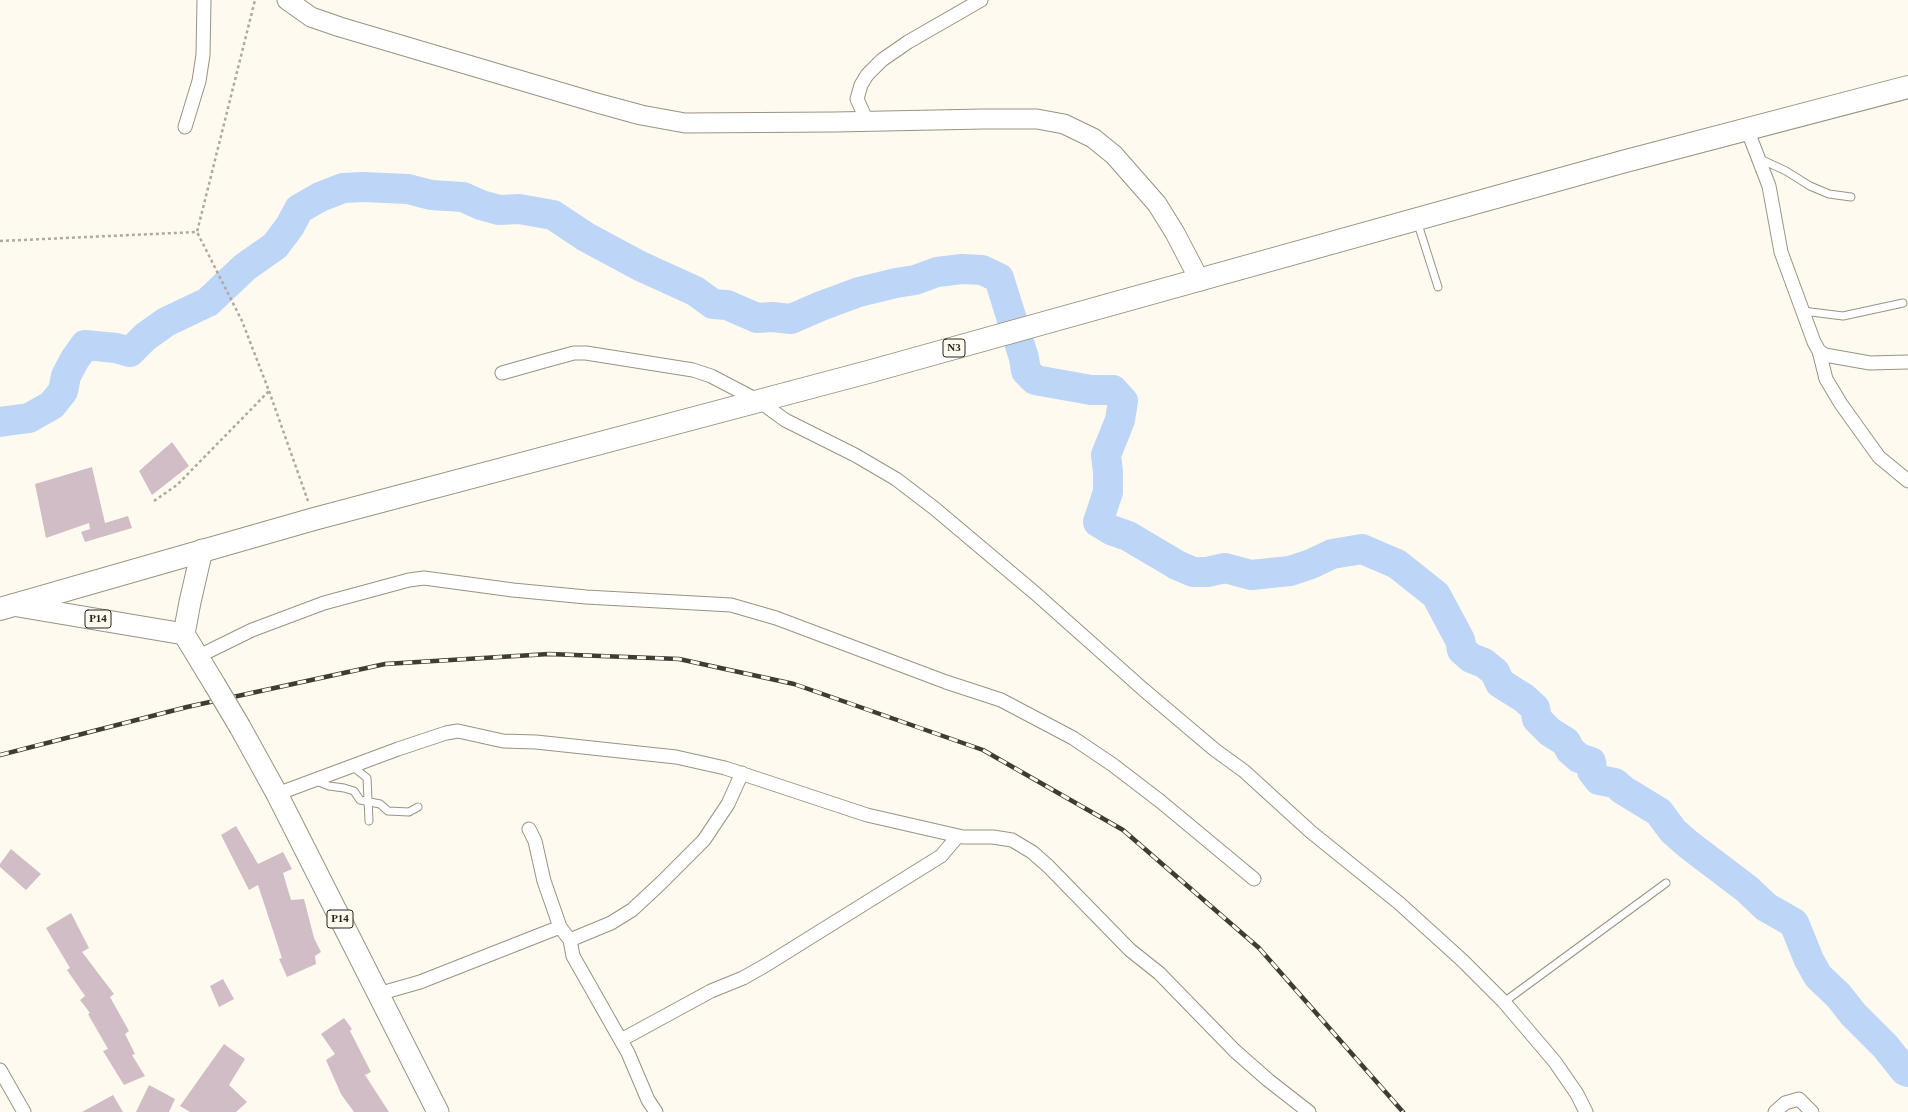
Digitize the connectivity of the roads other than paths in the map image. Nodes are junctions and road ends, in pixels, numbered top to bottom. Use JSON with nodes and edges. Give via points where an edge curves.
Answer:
{"nodes":[{"id":1,"x":204,"y":0,"type":"edge"},
{"id":2,"x":287,"y":0,"type":"edge"},
{"id":3,"x":981,"y":0,"type":"edge"},
{"id":4,"x":1908,"y":87,"type":"edge"},
{"id":5,"x":867,"y":122,"type":"junction"},
{"id":6,"x":185,"y":127,"type":"dead end"},
{"id":7,"x":1747,"y":129,"type":"junction"},
{"id":8,"x":1758,"y":158,"type":"junction"},
{"id":9,"x":1852,"y":197,"type":"dead end"},
{"id":10,"x":1416,"y":219,"type":"junction"},
{"id":11,"x":1200,"y":281,"type":"junction"},
{"id":12,"x":1438,"y":287,"type":"dead end"},
{"id":13,"x":1903,"y":303,"type":"dead end"},
{"id":14,"x":1803,"y":311,"type":"junction"},
{"id":15,"x":1819,"y":351,"type":"junction"},
{"id":16,"x":1908,"y":362,"type":"edge"},
{"id":17,"x":502,"y":373,"type":"dead end"},
{"id":18,"x":759,"y":401,"type":"junction"},
{"id":19,"x":1908,"y":481,"type":"edge"},
{"id":20,"x":202,"y":550,"type":"junction"},
{"id":21,"x":6,"y":607,"type":"edge"},
{"id":22,"x":184,"y":634,"type":"junction"},
{"id":23,"x":198,"y":656,"type":"junction"},
{"id":24,"x":352,"y":766,"type":"junction"},
{"id":25,"x":742,"y":773,"type":"junction"},
{"id":26,"x":314,"y":780,"type":"junction"},
{"id":27,"x":277,"y":794,"type":"junction"},
{"id":28,"x":369,"y":801,"type":"junction"},
{"id":29,"x":418,"y":807,"type":"dead end"},
{"id":30,"x":369,"y":821,"type":"dead end"},
{"id":31,"x":529,"y":829,"type":"dead end"},
{"id":32,"x":958,"y":836,"type":"junction"},
{"id":33,"x":1254,"y":879,"type":"dead end"},
{"id":34,"x":1666,"y":883,"type":"dead end"},
{"id":35,"x":560,"y":927,"type":"junction"},
{"id":36,"x":570,"y":940,"type":"junction"},
{"id":37,"x":378,"y":994,"type":"junction"},
{"id":38,"x":1504,"y":1002,"type":"junction"},
{"id":39,"x":620,"y":1040,"type":"junction"},
{"id":40,"x":0,"y":1070,"type":"edge"},
{"id":41,"x":24,"y":1112,"type":"edge"},
{"id":42,"x":438,"y":1112,"type":"edge"},
{"id":43,"x":656,"y":1112,"type":"edge"},
{"id":44,"x":1309,"y":1112,"type":"edge"},
{"id":45,"x":1586,"y":1112,"type":"edge"},
{"id":46,"x":1775,"y":1112,"type":"edge"},
{"id":47,"x":1812,"y":1112,"type":"edge"}],
"edges":[{"from":1,"to":6,"type":"street","via":[[203,56],[199,81]]},
{"from":2,"to":5,"type":"main road","via":[[311,17],[340,27],[641,115],[685,123]]},
{"from":3,"to":5,"type":"street","via":[[908,42],[882,60],[867,75],[857,98]]},
{"from":4,"to":7,"type":"highway","number":"N3"},
{"from":5,"to":11,"type":"main road","via":[[1037,119],[1064,124],[1093,138],[1114,155],[1157,204],[1175,232]]},
{"from":7,"to":8,"type":"street"},
{"from":7,"to":10,"type":"highway","number":"N3"},
{"from":8,"to":9,"type":"lane","via":[[1829,194]]},
{"from":8,"to":14,"type":"street","via":[[1769,186],[1781,252]]},
{"from":10,"to":11,"type":"highway","number":"N3"},
{"from":10,"to":12,"type":"lane"},
{"from":11,"to":18,"type":"highway","number":"N3"},
{"from":13,"to":14,"type":"lane","via":[[1843,316]]},
{"from":14,"to":15,"type":"street"},
{"from":15,"to":16,"type":"street","via":[[1825,355],[1870,363]]},
{"from":15,"to":19,"type":"street","via":[[1826,379],[1841,404],[1879,457]]},
{"from":17,"to":18,"type":"street","via":[[574,353],[596,354],[693,370],[711,376]]},
{"from":18,"to":20,"type":"highway","number":"N3"},
{"from":18,"to":38,"type":"street","via":[[785,420],[856,455],[896,479],[934,508],[1036,593],[1144,690],[1244,771],[1311,832],[1399,904]]},
{"from":20,"to":21,"type":"highway","number":"N3"},
{"from":20,"to":22,"type":"main road"},
{"from":21,"to":22,"type":"main road","number":"P14"},
{"from":22,"to":23,"type":"main road","number":"P14"},
{"from":23,"to":27,"type":"main road","number":"P14","bridge":true},
{"from":23,"to":33,"type":"street","via":[[252,630],[324,603],[424,578],[586,597],[731,605],[776,618],[1001,700],[1073,738],[1113,765]]},
{"from":24,"to":25,"type":"street","via":[[458,731],[498,740],[676,757]]},
{"from":24,"to":26,"type":"street"},
{"from":24,"to":28,"type":"lane","via":[[367,778]]},
{"from":25,"to":32,"type":"street","via":[[867,815]]},
{"from":25,"to":36,"type":"street","via":[[728,804],[704,840],[661,883],[632,910],[611,923]]},
{"from":26,"to":27,"type":"street"},
{"from":26,"to":28,"type":"lane","via":[[354,791],[360,800]]},
{"from":27,"to":37,"type":"main road","number":"P14"},
{"from":28,"to":29,"type":"lane","via":[[380,804],[388,811],[409,812]]},
{"from":28,"to":30,"type":"lane"},
{"from":31,"to":35,"type":"street","via":[[535,841],[544,881]]},
{"from":32,"to":39,"type":"street","via":[[942,856],[766,965],[711,991]]},
{"from":32,"to":44,"type":"street","via":[[1012,840],[1032,852],[1130,950],[1173,987],[1235,1051]]},
{"from":34,"to":38,"type":"lane"},
{"from":35,"to":36,"type":"street"},
{"from":35,"to":37,"type":"street","via":[[420,982]]},
{"from":36,"to":39,"type":"street","via":[[573,956]]},
{"from":37,"to":42,"type":"main road","number":"P14"},
{"from":38,"to":45,"type":"street","via":[[1555,1062]]},
{"from":39,"to":43,"type":"street"},
{"from":40,"to":41,"type":"street"},
{"from":46,"to":47,"type":"street","via":[[1785,1103],[1799,1099]]}]}
